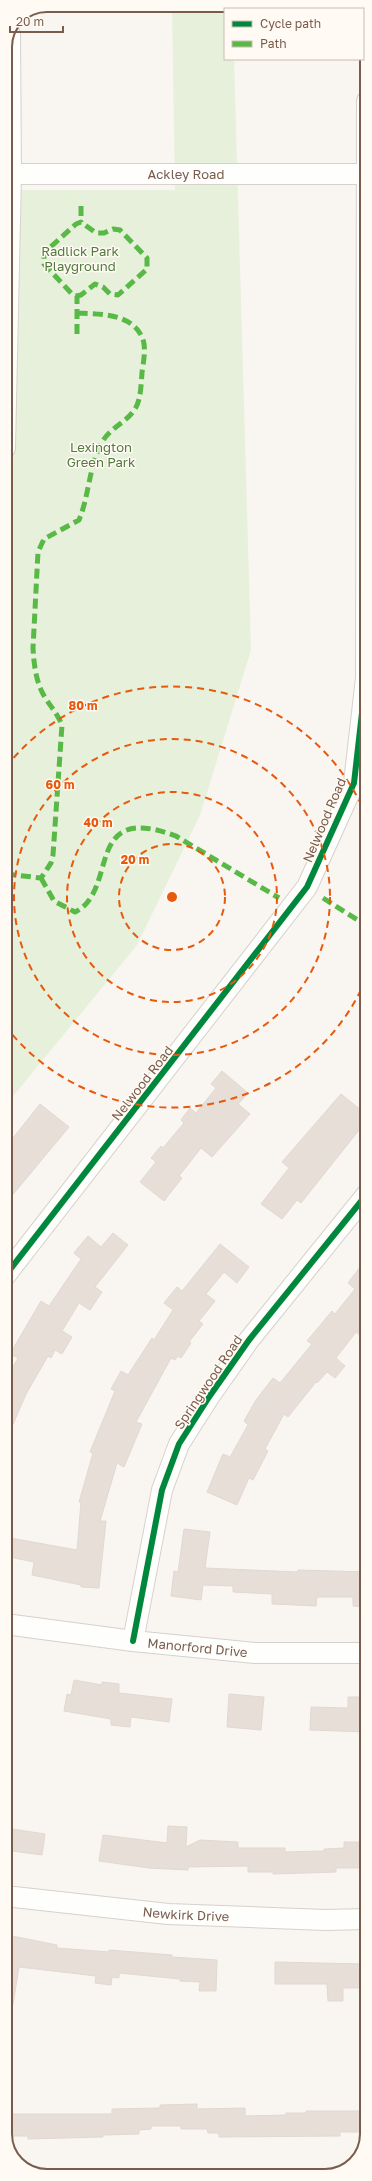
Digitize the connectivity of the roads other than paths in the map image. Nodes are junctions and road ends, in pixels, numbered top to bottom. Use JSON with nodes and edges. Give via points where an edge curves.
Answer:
{"nodes":[{"id":1,"x":12,"y":174,"type":"edge"},
{"id":2,"x":360,"y":174,"type":"edge"},
{"id":3,"x":360,"y":730,"type":"edge"},
{"id":4,"x":360,"y":1203,"type":"edge"},
{"id":5,"x":12,"y":1267,"type":"edge"},
{"id":6,"x":12,"y":1625,"type":"edge"},
{"id":7,"x":133,"y":1641,"type":"junction"},
{"id":8,"x":360,"y":1653,"type":"edge"},
{"id":9,"x":12,"y":1897,"type":"edge"},
{"id":10,"x":360,"y":1919,"type":"edge"}],
"edges":[{"from":1,"to":2,"type":"street","name":"Ackley Road"},
{"from":3,"to":5,"type":"street","name":"Nelwood Road","via":[[354,783],[308,887]]},
{"from":4,"to":7,"type":"street","name":"Springwood Road","via":[[249,1340],[179,1444],[162,1490]]},
{"from":6,"to":7,"type":"street","name":"Manorford Drive"},
{"from":7,"to":8,"type":"street","name":"Manorford Drive","via":[[255,1653]]},
{"from":9,"to":10,"type":"street","name":"Newkirk Drive","via":[[168,1914]]}]}
